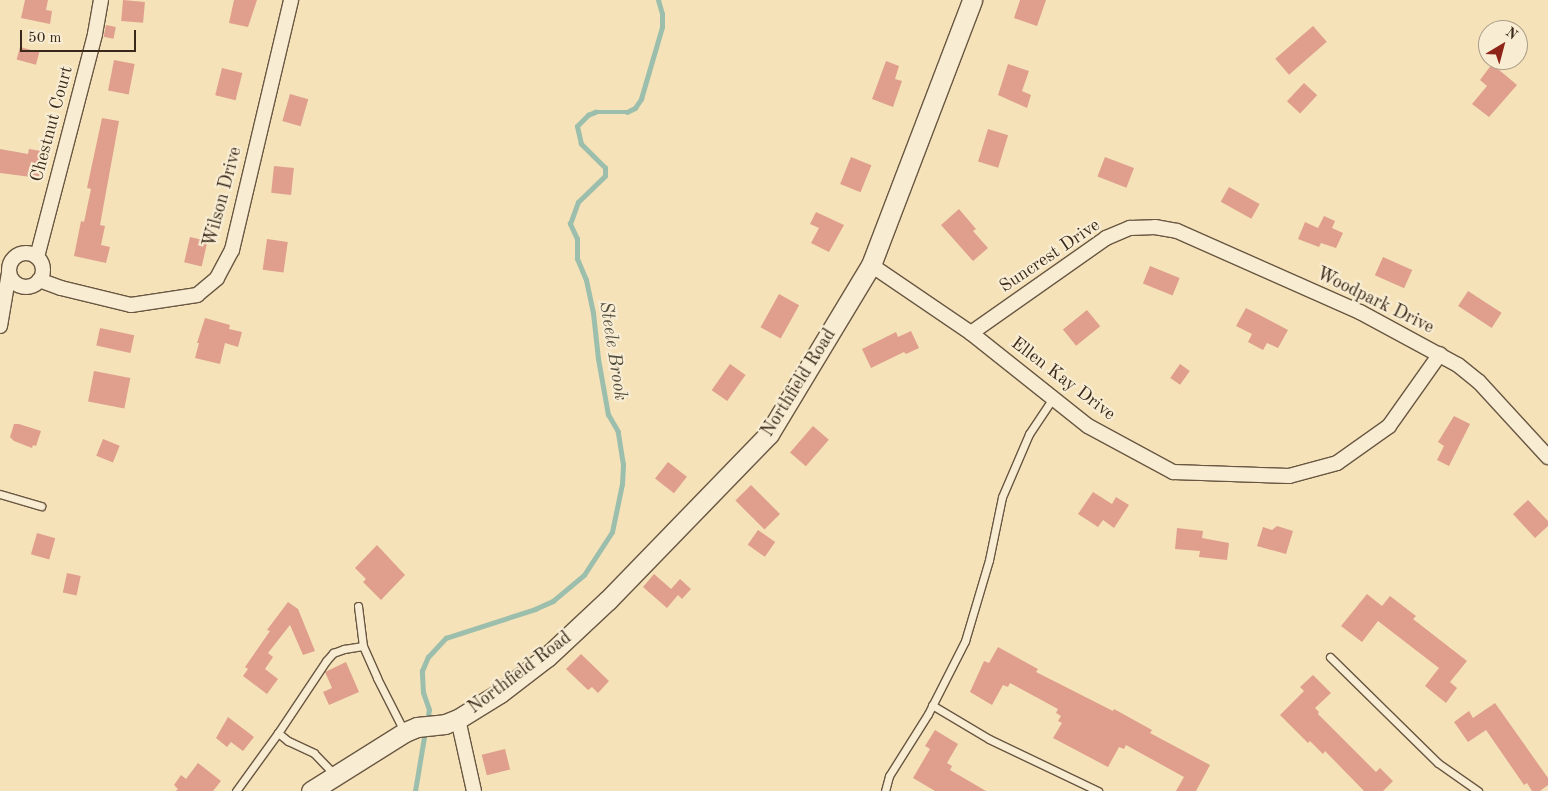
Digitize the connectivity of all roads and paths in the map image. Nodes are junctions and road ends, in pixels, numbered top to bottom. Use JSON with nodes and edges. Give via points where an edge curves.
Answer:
{"nodes":[{"id":1,"x":101,"y":0,"type":"edge"},
{"id":2,"x":291,"y":0,"type":"edge"},
{"id":3,"x":972,"y":0,"type":"edge"},
{"id":4,"x":1155,"y":227,"type":"joint"},
{"id":5,"x":37,"y":257,"type":"junction"},
{"id":6,"x":6,"y":264,"type":"edge"},
{"id":7,"x":871,"y":266,"type":"junction"},
{"id":8,"x":39,"y":280,"type":"junction"},
{"id":9,"x":0,"y":326,"type":"edge"},
{"id":10,"x":971,"y":333,"type":"junction"},
{"id":11,"x":1440,"y":354,"type":"junction"},
{"id":12,"x":1053,"y":398,"type":"junction"},
{"id":13,"x":1548,"y":457,"type":"edge"},
{"id":14,"x":0,"y":494,"type":"edge"},
{"id":15,"x":41,"y":506,"type":"dead end"},
{"id":16,"x":358,"y":606,"type":"dead end"},
{"id":17,"x":363,"y":646,"type":"junction"},
{"id":18,"x":1330,"y":657,"type":"dead end"},
{"id":19,"x":932,"y":705,"type":"junction"},
{"id":20,"x":450,"y":722,"type":"junction"},
{"id":21,"x":412,"y":729,"type":"junction"},
{"id":22,"x":278,"y":733,"type":"junction"},
{"id":23,"x":336,"y":776,"type":"junction"},
{"id":24,"x":236,"y":791,"type":"edge"},
{"id":25,"x":312,"y":791,"type":"edge"},
{"id":26,"x":474,"y":791,"type":"edge"},
{"id":27,"x":885,"y":791,"type":"edge"},
{"id":28,"x":1098,"y":791,"type":"edge"},
{"id":29,"x":1478,"y":791,"type":"edge"}],
"edges":[{"from":1,"to":5,"type":"street","name":"Chestnut Court"},
{"from":2,"to":8,"type":"street","name":"Wilson Drive","via":[[232,250],[217,278],[197,295],[130,304]]},
{"from":3,"to":7,"type":"street","name":"Northfield Road"},
{"from":4,"to":10,"type":"street","name":"Suncrest Drive","via":[[1130,228],[1106,238]]},
{"from":4,"to":11,"type":"street","name":"Woodpark Drive","via":[[1178,231],[1360,312]]},
{"from":5,"to":6,"type":"street","via":[[22,253]]},
{"from":5,"to":8,"type":"street","via":[[43,268]]},
{"from":6,"to":8,"type":"street","via":[[16,284],[34,285]]},
{"from":6,"to":9,"type":"street"},
{"from":7,"to":10,"type":"street","name":"Ellen Kay Drive"},
{"from":7,"to":20,"type":"street","name":"Northfield Road","via":[[769,434],[579,629],[500,693]]},
{"from":10,"to":12,"type":"street","name":"Ellen Kay Drive"},
{"from":11,"to":12,"type":"street","name":"Ellen Kay Drive","via":[[1389,426],[1337,463],[1289,476],[1173,472],[1088,426]]},
{"from":11,"to":13,"type":"street","name":"Woodpark Drive","via":[[1479,382]]},
{"from":12,"to":19,"type":"lane","via":[[1029,434],[1002,497],[989,560],[965,641]]},
{"from":14,"to":15,"type":"lane"},
{"from":16,"to":17,"type":"lane"},
{"from":17,"to":21,"type":"lane","via":[[377,678]]},
{"from":17,"to":22,"type":"lane","via":[[344,649],[326,661]]},
{"from":18,"to":29,"type":"lane","via":[[1438,763]]},
{"from":19,"to":27,"type":"lane","via":[[889,776]]},
{"from":19,"to":28,"type":"lane","via":[[989,739]]},
{"from":20,"to":21,"type":"street"},
{"from":20,"to":26,"type":"street"},
{"from":21,"to":23,"type":"street"},
{"from":22,"to":23,"type":"lane","via":[[314,753]]},
{"from":22,"to":24,"type":"lane"},
{"from":23,"to":25,"type":"street"}]}
